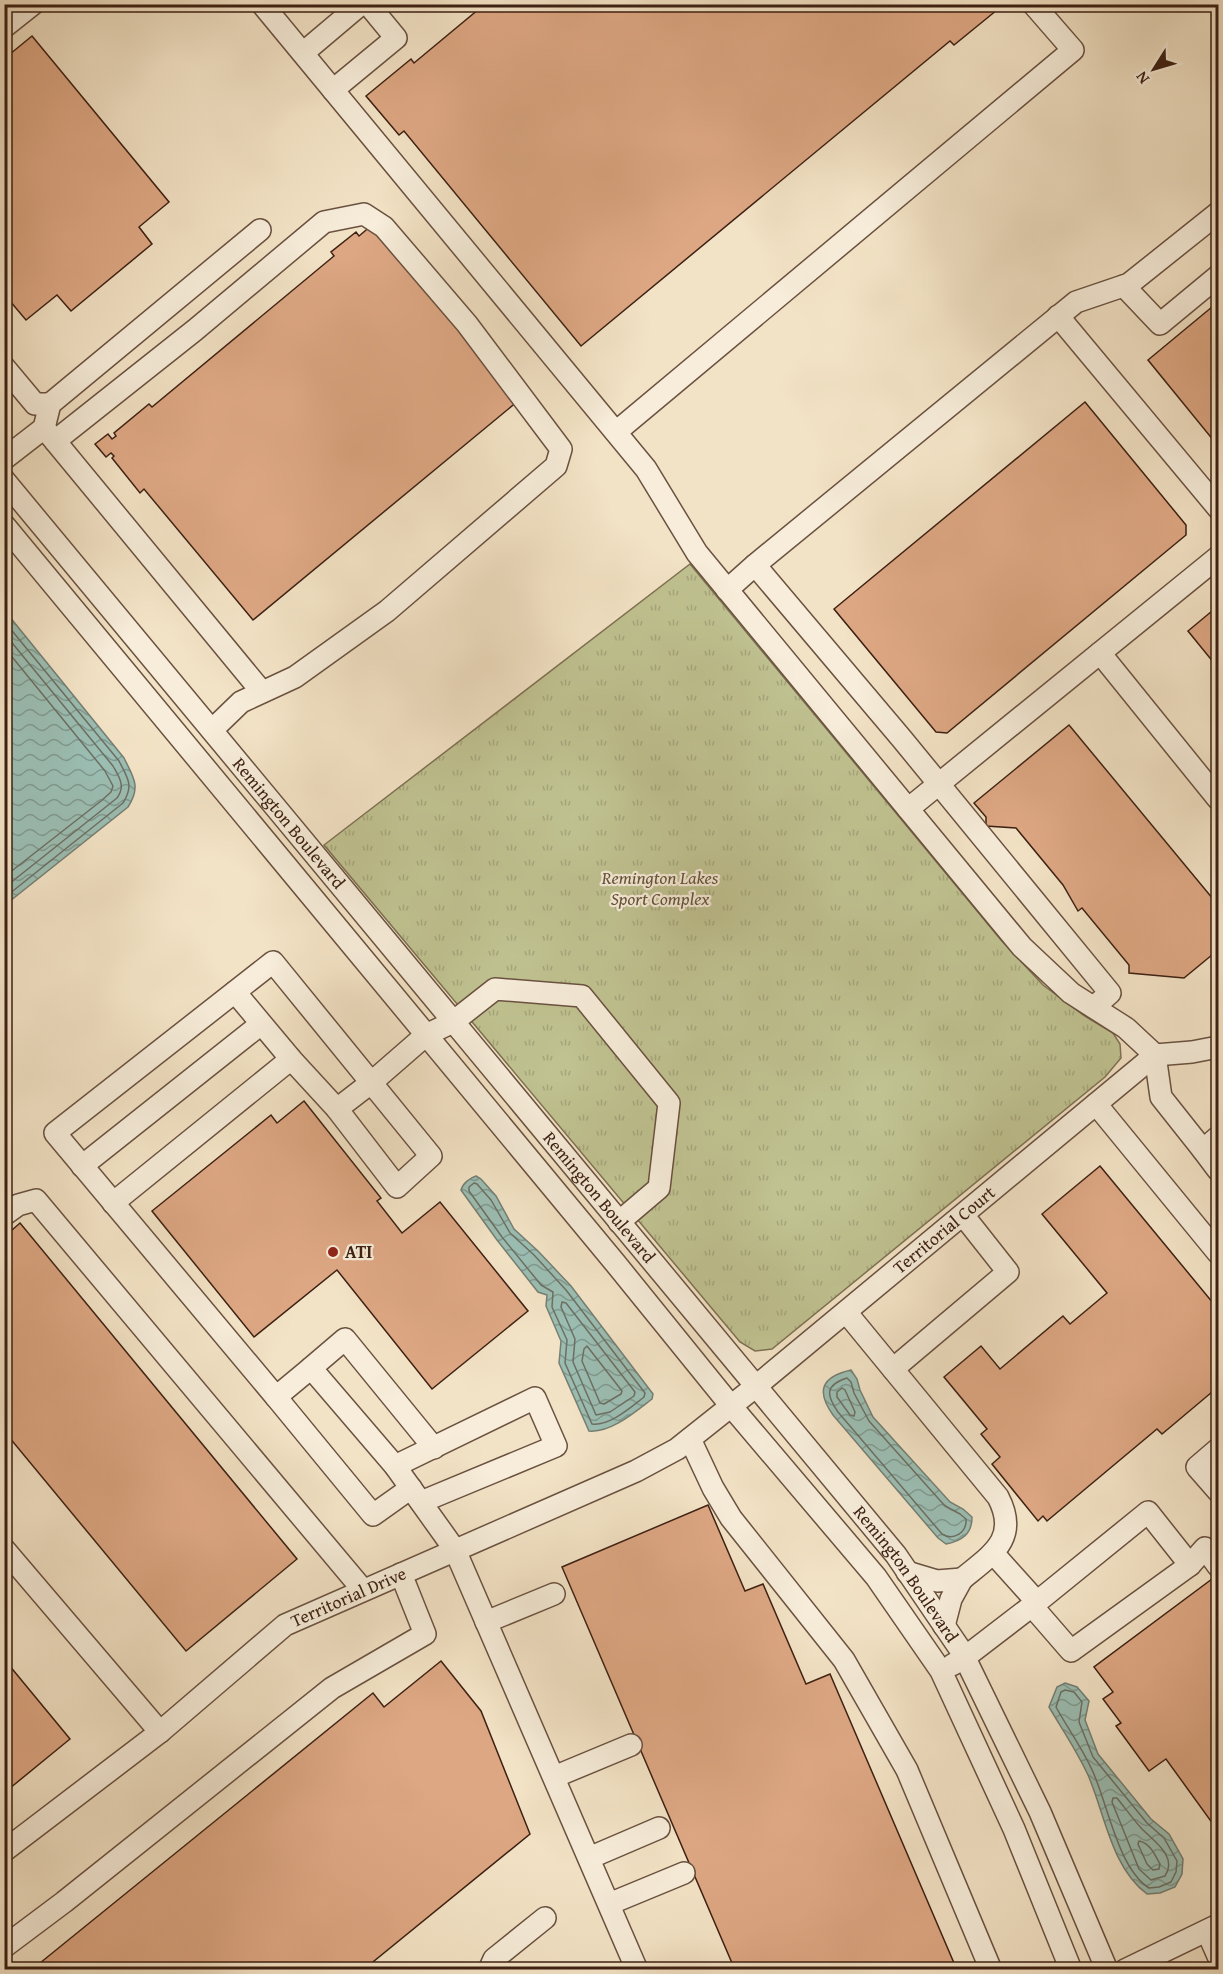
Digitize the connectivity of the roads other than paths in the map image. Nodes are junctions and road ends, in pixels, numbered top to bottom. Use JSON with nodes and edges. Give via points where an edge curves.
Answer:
{"nodes":[{"id":1,"x":33,"y":4,"type":"edge"},
{"id":2,"x":262,"y":4,"type":"edge"},
{"id":3,"x":361,"y":4,"type":"edge"},
{"id":4,"x":368,"y":4,"type":"edge"},
{"id":5,"x":1033,"y":4,"type":"edge"},
{"id":6,"x":4,"y":27,"type":"edge"},
{"id":7,"x":303,"y":53,"type":"junction"},
{"id":8,"x":333,"y":90,"type":"junction"},
{"id":9,"x":1218,"y":213,"type":"edge"},
{"id":10,"x":260,"y":230,"type":"dead end"},
{"id":11,"x":1218,"y":276,"type":"edge"},
{"id":12,"x":1124,"y":286,"type":"junction"},
{"id":13,"x":1058,"y":316,"type":"junction"},
{"id":14,"x":4,"y":367,"type":"edge"},
{"id":15,"x":50,"y":404,"type":"junction"},
{"id":16,"x":616,"y":432,"type":"junction"},
{"id":17,"x":50,"y":435,"type":"junction"},
{"id":18,"x":4,"y":459,"type":"edge"},
{"id":19,"x":4,"y":480,"type":"edge"},
{"id":20,"x":1218,"y":508,"type":"edge"},
{"id":21,"x":4,"y":525,"type":"edge"},
{"id":22,"x":1218,"y":557,"type":"edge"},
{"id":23,"x":755,"y":566,"type":"junction"},
{"id":24,"x":727,"y":590,"type":"junction"},
{"id":25,"x":1100,"y":653,"type":"junction"},
{"id":26,"x":262,"y":692,"type":"junction"},
{"id":27,"x":212,"y":730,"type":"junction"},
{"id":28,"x":939,"y":784,"type":"junction"},
{"id":29,"x":1218,"y":799,"type":"edge"},
{"id":30,"x":908,"y":809,"type":"junction"},
{"id":31,"x":235,"y":992,"type":"junction"},
{"id":32,"x":1094,"y":1007,"type":"junction"},
{"id":33,"x":453,"y":1022,"type":"junction"},
{"id":34,"x":261,"y":1024,"type":"junction"},
{"id":35,"x":426,"y":1035,"type":"junction"},
{"id":36,"x":1218,"y":1047,"type":"edge"},
{"id":37,"x":1155,"y":1055,"type":"junction"},
{"id":38,"x":291,"y":1059,"type":"junction"},
{"id":39,"x":372,"y":1082,"type":"junction"},
{"id":40,"x":1096,"y":1104,"type":"junction"},
{"id":41,"x":337,"y":1109,"type":"junction"},
{"id":42,"x":1218,"y":1137,"type":"edge"},
{"id":43,"x":1203,"y":1150,"type":"junction"},
{"id":44,"x":82,"y":1166,"type":"junction"},
{"id":45,"x":1218,"y":1170,"type":"edge"},
{"id":46,"x":113,"y":1203,"type":"junction"},
{"id":47,"x":4,"y":1215,"type":"edge"},
{"id":48,"x":963,"y":1215,"type":"junction"},
{"id":49,"x":619,"y":1222,"type":"junction"},
{"id":50,"x":1218,"y":1253,"type":"edge"},
{"id":51,"x":846,"y":1312,"type":"junction"},
{"id":52,"x":311,"y":1368,"type":"junction"},
{"id":53,"x":893,"y":1369,"type":"junction"},
{"id":54,"x":755,"y":1387,"type":"junction"},
{"id":55,"x":276,"y":1397,"type":"junction"},
{"id":56,"x":730,"y":1406,"type":"junction"},
{"id":57,"x":690,"y":1439,"type":"junction"},
{"id":58,"x":434,"y":1448,"type":"junction"},
{"id":59,"x":1218,"y":1449,"type":"edge"},
{"id":60,"x":395,"y":1466,"type":"junction"},
{"id":61,"x":1218,"y":1491,"type":"edge"},
{"id":62,"x":416,"y":1495,"type":"junction"},
{"id":63,"x":4,"y":1549,"type":"edge"},
{"id":64,"x":455,"y":1550,"type":"junction"},
{"id":65,"x":993,"y":1553,"type":"junction"},
{"id":66,"x":1190,"y":1565,"type":"junction"},
{"id":67,"x":1218,"y":1566,"type":"edge"},
{"id":68,"x":907,"y":1572,"type":"junction"},
{"id":69,"x":401,"y":1574,"type":"junction"},
{"id":70,"x":962,"y":1579,"type":"junction"},
{"id":71,"x":363,"y":1590,"type":"junction"},
{"id":72,"x":554,"y":1594,"type":"dead end"},
{"id":73,"x":1034,"y":1604,"type":"junction"},
{"id":74,"x":486,"y":1622,"type":"junction"},
{"id":75,"x":944,"y":1626,"type":"junction"},
{"id":76,"x":964,"y":1658,"type":"junction"},
{"id":77,"x":941,"y":1671,"type":"junction"},
{"id":78,"x":160,"y":1732,"type":"junction"},
{"id":79,"x":631,"y":1745,"type":"dead end"},
{"id":80,"x":554,"y":1777,"type":"junction"},
{"id":81,"x":659,"y":1828,"type":"dead end"},
{"id":82,"x":4,"y":1851,"type":"edge"},
{"id":83,"x":589,"y":1858,"type":"junction"},
{"id":84,"x":684,"y":1874,"type":"dead end"},
{"id":85,"x":609,"y":1904,"type":"junction"},
{"id":86,"x":545,"y":1918,"type":"dead end"},
{"id":87,"x":1213,"y":1928,"type":"edge"},
{"id":88,"x":4,"y":1947,"type":"edge"},
{"id":89,"x":1218,"y":1956,"type":"edge"},
{"id":90,"x":489,"y":1970,"type":"edge"},
{"id":91,"x":637,"y":1970,"type":"edge"},
{"id":92,"x":991,"y":1970,"type":"edge"},
{"id":93,"x":1071,"y":1970,"type":"edge"},
{"id":94,"x":1107,"y":1970,"type":"edge"},
{"id":95,"x":1125,"y":1970,"type":"edge"}],
"edges":[{"from":1,"to":6,"type":"street"},
{"from":2,"to":7,"type":"street"},
{"from":3,"to":7,"type":"street"},
{"from":4,"to":8,"type":"street","via":[[396,38]]},
{"from":5,"to":16,"type":"street","via":[[1072,50]]},
{"from":7,"to":8,"type":"street"},
{"from":8,"to":16,"type":"street"},
{"from":9,"to":12,"type":"street"},
{"from":10,"to":15,"type":"street"},
{"from":11,"to":12,"type":"street","via":[[1160,324]]},
{"from":12,"to":13,"type":"street","via":[[1076,302]]},
{"from":13,"to":20,"type":"street"},
{"from":13,"to":23,"type":"street"},
{"from":14,"to":15,"type":"street","via":[[36,404]]},
{"from":15,"to":17,"type":"street"},
{"from":16,"to":24,"type":"street","via":[[646,469],[697,553]]},
{"from":17,"to":18,"type":"street"},
{"from":17,"to":26,"type":"street"},
{"from":17,"to":26,"type":"street","via":[[195,330],[324,222],[364,214],[384,227],[466,324],[561,449],[556,466],[387,611],[295,676]]},
{"from":19,"to":27,"type":"street","name":"Remington Boulevard"},
{"from":21,"to":35,"type":"street","name":"Remington Boulevard"},
{"from":22,"to":25,"type":"street"},
{"from":23,"to":24,"type":"street"},
{"from":23,"to":28,"type":"street"},
{"from":24,"to":30,"type":"street"},
{"from":25,"to":28,"type":"street"},
{"from":25,"to":29,"type":"street"},
{"from":26,"to":27,"type":"street","via":[[242,702]]},
{"from":27,"to":33,"type":"street","name":"Remington Boulevard"},
{"from":28,"to":30,"type":"street"},
{"from":28,"to":32,"type":"street","via":[[1110,993]]},
{"from":30,"to":32,"type":"street","via":[[1022,947],[1071,993]]},
{"from":31,"to":34,"type":"street"},
{"from":31,"to":39,"type":"street","via":[[273,962]]},
{"from":31,"to":44,"type":"street","via":[[55,1133]]},
{"from":32,"to":37,"type":"street","via":[[1126,1028]]},
{"from":33,"to":35,"type":"street"},
{"from":33,"to":49,"type":"street","name":"Remington Boulevard"},
{"from":33,"to":49,"type":"street","via":[[495,990],[582,996],[669,1103],[660,1188]]},
{"from":34,"to":38,"type":"street"},
{"from":34,"to":44,"type":"street"},
{"from":35,"to":39,"type":"street"},
{"from":35,"to":56,"type":"street","name":"Remington Boulevard"},
{"from":36,"to":37,"type":"street"},
{"from":37,"to":40,"type":"street","name":"Territorial Court"},
{"from":37,"to":43,"type":"street","via":[[1161,1097]]},
{"from":38,"to":41,"type":"street"},
{"from":38,"to":46,"type":"street"},
{"from":39,"to":41,"type":"street"},
{"from":39,"to":41,"type":"street","via":[[430,1156],[398,1187]]},
{"from":40,"to":48,"type":"street","name":"Territorial Court"},
{"from":40,"to":50,"type":"street"},
{"from":42,"to":43,"type":"street"},
{"from":43,"to":45,"type":"street"},
{"from":44,"to":46,"type":"street"},
{"from":46,"to":55,"type":"street"},
{"from":47,"to":71,"type":"street","via":[[18,1205],[36,1200]]},
{"from":48,"to":51,"type":"street","name":"Territorial Court"},
{"from":48,"to":53,"type":"street","via":[[1008,1272]]},
{"from":49,"to":54,"type":"street","name":"Remington Boulevard"},
{"from":51,"to":53,"type":"street"},
{"from":51,"to":54,"type":"street","name":"Territorial Court"},
{"from":52,"to":55,"type":"street"},
{"from":52,"to":58,"type":"street","via":[[345,1339]]},
{"from":52,"to":60,"type":"street"},
{"from":53,"to":65,"type":"street","via":[[998,1497],[1006,1523],[1004,1537]]},
{"from":54,"to":56,"type":"street","name":"Territorial Court"},
{"from":54,"to":68,"type":"street","name":"Remington Boulevard"},
{"from":55,"to":62,"type":"street","via":[[373,1515]]},
{"from":56,"to":57,"type":"street","name":"Territorial Drive"},
{"from":56,"to":77,"type":"street","name":"Remington Boulevard","via":[[876,1577]]},
{"from":57,"to":64,"type":"street","name":"Territorial Drive","via":[[636,1471]]},
{"from":57,"to":92,"type":"street","via":[[731,1518],[844,1660],[907,1770]]},
{"from":58,"to":60,"type":"street"},
{"from":58,"to":62,"type":"street","via":[[535,1398],[556,1446]]},
{"from":59,"to":61,"type":"street","via":[[1197,1467]]},
{"from":60,"to":62,"type":"street"},
{"from":62,"to":64,"type":"street"},
{"from":63,"to":78,"type":"street"},
{"from":64,"to":69,"type":"street","name":"Territorial Drive"},
{"from":64,"to":74,"type":"street"},
{"from":65,"to":70,"type":"street"},
{"from":65,"to":73,"type":"street"},
{"from":66,"to":67,"type":"street","via":[[1205,1548]]},
{"from":66,"to":73,"type":"street","via":[[1071,1651]]},
{"from":66,"to":73,"type":"street","via":[[1148,1512]]},
{"from":68,"to":70,"type":"street","via":[[936,1581]]},
{"from":68,"to":75,"type":"street","name":"Remington Boulevard"},
{"from":69,"to":71,"type":"street","name":"Territorial Drive"},
{"from":69,"to":88,"type":"street","via":[[425,1634],[332,1688]]},
{"from":70,"to":75,"type":"street","via":[[951,1599]]},
{"from":71,"to":78,"type":"street","name":"Territorial Drive","via":[[285,1625]]},
{"from":72,"to":74,"type":"street"},
{"from":73,"to":76,"type":"street"},
{"from":74,"to":80,"type":"street"},
{"from":75,"to":76,"type":"street","name":"Remington Boulevard"},
{"from":76,"to":77,"type":"street"},
{"from":76,"to":94,"type":"street","name":"Remington Boulevard","via":[[1040,1812]]},
{"from":77,"to":93,"type":"street","name":"Remington Boulevard","via":[[1014,1829]]},
{"from":78,"to":82,"type":"street","name":"Territorial Drive"},
{"from":79,"to":80,"type":"street"},
{"from":80,"to":83,"type":"street"},
{"from":81,"to":83,"type":"street"},
{"from":83,"to":85,"type":"street"},
{"from":84,"to":85,"type":"street"},
{"from":85,"to":91,"type":"street"},
{"from":86,"to":90,"type":"street","via":[[494,1959]]},
{"from":87,"to":89,"type":"street"},
{"from":87,"to":95,"type":"street"}]}
